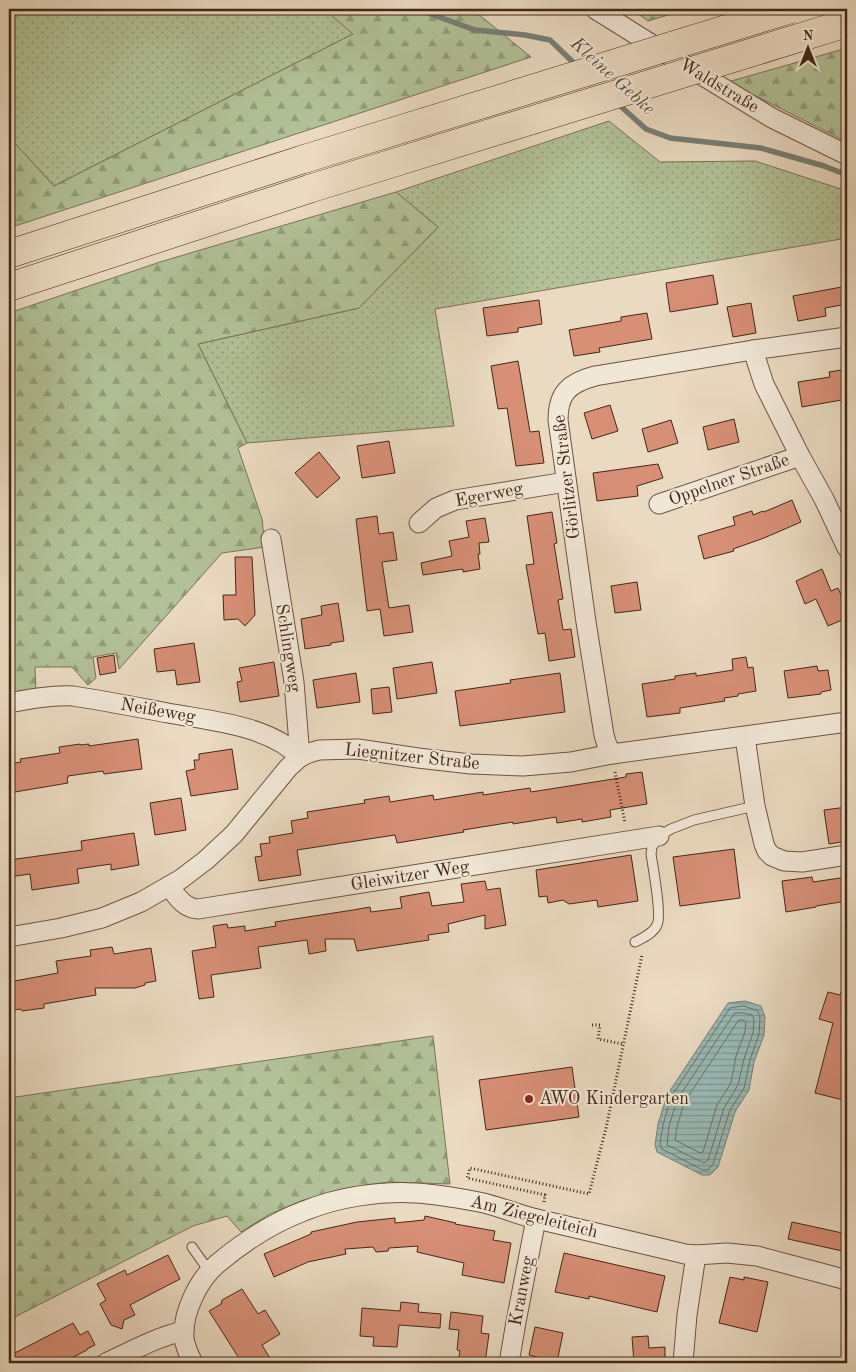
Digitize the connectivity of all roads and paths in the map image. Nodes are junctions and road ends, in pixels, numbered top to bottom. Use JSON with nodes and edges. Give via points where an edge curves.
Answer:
{"nodes":[{"id":1,"x":595,"y":9,"type":"edge"},
{"id":2,"x":791,"y":9,"type":"edge"},
{"id":3,"x":847,"y":23,"type":"edge"},
{"id":4,"x":847,"y":155,"type":"edge"},
{"id":5,"x":9,"y":254,"type":"edge"},
{"id":6,"x":9,"y":287,"type":"edge"},
{"id":7,"x":847,"y":337,"type":"edge"},
{"id":8,"x":753,"y":350,"type":"junction"},
{"id":9,"x":800,"y":456,"type":"junction"},
{"id":10,"x":566,"y":482,"type":"junction"},
{"id":11,"x":659,"y":504,"type":"dead end"},
{"id":12,"x":419,"y":523,"type":"dead end"},
{"id":13,"x":271,"y":539,"type":"dead end"},
{"id":14,"x":847,"y":548,"type":"edge"},
{"id":15,"x":9,"y":703,"type":"edge"},
{"id":16,"x":847,"y":722,"type":"edge"},
{"id":17,"x":745,"y":736,"type":"junction"},
{"id":18,"x":612,"y":754,"type":"junction"},
{"id":19,"x":300,"y":757,"type":"junction"},
{"id":20,"x":755,"y":806,"type":"junction"},
{"id":21,"x":659,"y":836,"type":"junction"},
{"id":22,"x":629,"y":841,"type":"junction"},
{"id":23,"x":847,"y":855,"type":"edge"},
{"id":24,"x":169,"y":886,"type":"junction"},
{"id":25,"x":648,"y":934,"type":"junction"},
{"id":26,"x":9,"y":937,"type":"edge"},
{"id":27,"x":635,"y":942,"type":"dead end"},
{"id":28,"x":592,"y":1025,"type":"dead end"},
{"id":29,"x":623,"y":1044,"type":"junction"},
{"id":30,"x":539,"y":1220,"type":"junction"},
{"id":31,"x":192,"y":1247,"type":"dead end"},
{"id":32,"x":696,"y":1255,"type":"junction"},
{"id":33,"x":209,"y":1271,"type":"junction"},
{"id":34,"x":847,"y":1280,"type":"edge"},
{"id":35,"x":184,"y":1331,"type":"junction"},
{"id":36,"x":106,"y":1363,"type":"edge"},
{"id":37,"x":193,"y":1363,"type":"edge"},
{"id":38,"x":510,"y":1363,"type":"edge"},
{"id":39,"x":683,"y":1363,"type":"edge"}],
"edges":[{"from":1,"to":4,"type":"street","name":"Waldstraße","via":[[772,118]]},
{"from":2,"to":5,"type":"highway","bridge":true},
{"from":3,"to":6,"type":"highway","bridge":true,"via":[[312,188]]},
{"from":7,"to":8,"type":"street","name":"Görlitzer Straße"},
{"from":8,"to":9,"type":"street","via":[[764,384]]},
{"from":8,"to":10,"type":"street","name":"Görlitzer Straße","via":[[595,376],[570,388],[560,401],[558,410]]},
{"from":9,"to":11,"type":"street","name":"Oppelner Straße"},
{"from":9,"to":14,"type":"street"},
{"from":10,"to":12,"type":"street","name":"Egerweg","via":[[454,500],[436,508]]},
{"from":10,"to":18,"type":"street","name":"Görlitzer Straße","via":[[604,735]]},
{"from":13,"to":19,"type":"street","name":"Schlingweg","via":[[294,682]]},
{"from":15,"to":19,"type":"street","name":"Neißeweg","via":[[41,697],[74,696],[175,714],[252,730],[284,744]]},
{"from":16,"to":17,"type":"street","name":"Liegnitzer Straße"},
{"from":17,"to":18,"type":"street","name":"Liegnitzer Straße"},
{"from":17,"to":20,"type":"street"},
{"from":18,"to":19,"type":"street","name":"Liegnitzer Straße","via":[[571,762],[509,766],[449,762],[345,748],[319,750]]},
{"from":18,"to":22,"type":"path"},
{"from":19,"to":24,"type":"street","name":"Liegnitzer Straße","via":[[234,834],[194,871]]},
{"from":20,"to":21,"type":"lane","via":[[694,820]]},
{"from":20,"to":23,"type":"street","via":[[764,844],[772,856],[784,861],[802,862]]},
{"from":21,"to":22,"type":"street","name":"Gleiwitzer Weg"},
{"from":21,"to":25,"type":"lane","via":[[651,854],[659,919],[658,925]]},
{"from":22,"to":24,"type":"street","name":"Gleiwitzer Weg","via":[[198,909],[181,902]]},
{"from":24,"to":26,"type":"street","name":"Liegnitzer Straße","via":[[102,918]]},
{"from":25,"to":27,"type":"lane"},
{"from":25,"to":29,"type":"path"},
{"from":28,"to":29,"type":"path","via":[[600,1025],[598,1039]]},
{"from":29,"to":30,"type":"path","via":[[589,1194],[470,1168],[467,1178],[545,1195]]},
{"from":30,"to":32,"type":"street","name":"Am Ziegeleiteich"},
{"from":30,"to":33,"type":"street","name":"Am Ziegeleiteich","via":[[481,1203],[434,1195],[368,1195],[303,1211],[251,1239]]},
{"from":30,"to":38,"type":"street","name":"Kranweg"},
{"from":31,"to":33,"type":"lane"},
{"from":32,"to":34,"type":"street","name":"Am Ziegeleiteich","via":[[726,1252],[757,1256]]},
{"from":32,"to":39,"type":"street"},
{"from":33,"to":35,"type":"street","name":"Am Ziegeleiteich","via":[[193,1297]]},
{"from":35,"to":36,"type":"street","via":[[163,1336]]},
{"from":35,"to":37,"type":"street","via":[[186,1348]]}]}
